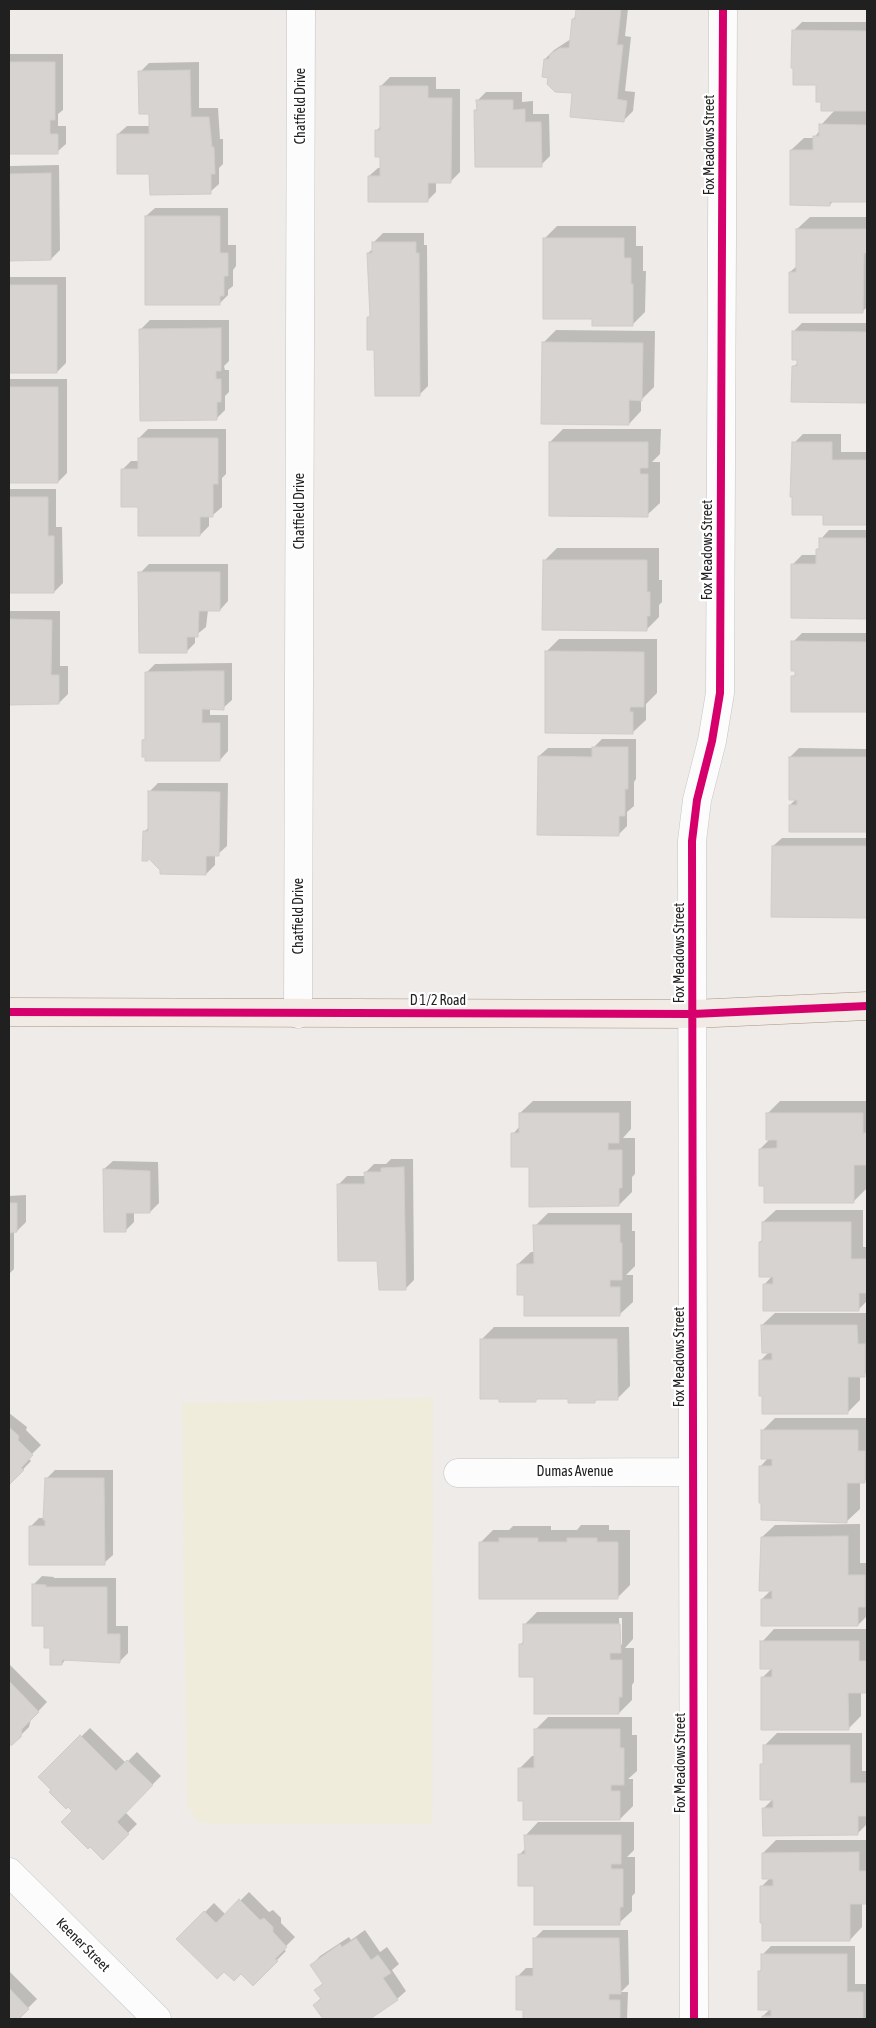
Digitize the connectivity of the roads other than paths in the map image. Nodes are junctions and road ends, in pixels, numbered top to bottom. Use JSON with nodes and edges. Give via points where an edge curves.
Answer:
{"nodes":[{"id":1,"x":301,"y":9,"type":"edge"},
{"id":2,"x":723,"y":9,"type":"edge"},
{"id":3,"x":867,"y":1006,"type":"edge"},
{"id":4,"x":9,"y":1012,"type":"edge"},
{"id":5,"x":298,"y":1014,"type":"junction"},
{"id":6,"x":692,"y":1014,"type":"junction"},
{"id":7,"x":692,"y":1472,"type":"junction"},
{"id":8,"x":458,"y":1473,"type":"dead end"},
{"id":9,"x":9,"y":1872,"type":"edge"},
{"id":10,"x":157,"y":2019,"type":"edge"},
{"id":11,"x":694,"y":2019,"type":"edge"}],
"edges":[{"from":1,"to":5,"type":"street","name":"Chatfield Drive"},
{"from":2,"to":6,"type":"street","name":"Fox Meadows Street","via":[[720,693],[697,800],[692,841]]},
{"from":3,"to":6,"type":"main road","name":"D 1/2 Road"},
{"from":4,"to":5,"type":"main road","name":"D 1/2 Road"},
{"from":5,"to":6,"type":"main road","name":"D 1/2 Road"},
{"from":6,"to":7,"type":"street","name":"Fox Meadows Street"},
{"from":7,"to":8,"type":"street","name":"Dumas Avenue"},
{"from":7,"to":11,"type":"street","name":"Fox Meadows Street"},
{"from":9,"to":10,"type":"street","name":"Keener Street"}]}
